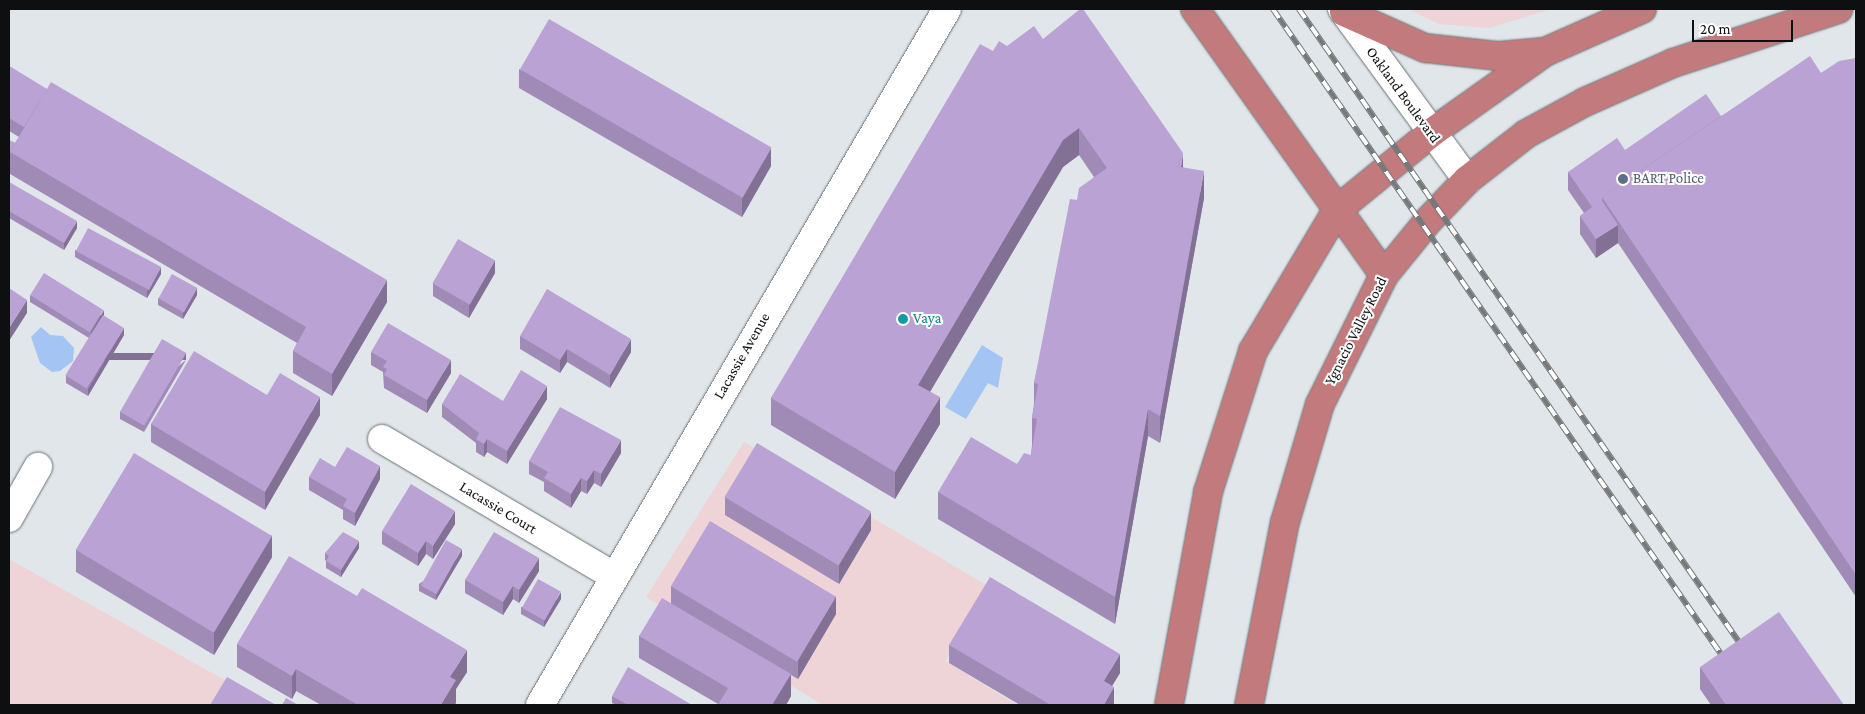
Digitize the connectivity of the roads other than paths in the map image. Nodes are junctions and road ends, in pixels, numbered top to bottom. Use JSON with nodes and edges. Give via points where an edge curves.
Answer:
{"nodes":[{"id":1,"x":947,"y":9,"type":"edge"},
{"id":2,"x":1195,"y":9,"type":"edge"},
{"id":3,"x":1642,"y":9,"type":"edge"},
{"id":4,"x":1838,"y":9,"type":"edge"},
{"id":5,"x":1343,"y":10,"type":"edge"},
{"id":6,"x":1545,"y":52,"type":"junction"},
{"id":7,"x":1431,"y":133,"type":"junction"},
{"id":8,"x":1467,"y":180,"type":"junction"},
{"id":9,"x":1337,"y":210,"type":"junction"},
{"id":10,"x":1384,"y":275,"type":"junction"},
{"id":11,"x":382,"y":439,"type":"dead end"},
{"id":12,"x":38,"y":467,"type":"dead end"},
{"id":13,"x":9,"y":518,"type":"edge"},
{"id":14,"x":614,"y":576,"type":"junction"},
{"id":15,"x":540,"y":705,"type":"edge"},
{"id":16,"x":1169,"y":705,"type":"edge"},
{"id":17,"x":1249,"y":705,"type":"edge"}],
"edges":[{"from":1,"to":14,"type":"street","name":"Lacassie Avenue"},
{"from":2,"to":9,"type":"highway"},
{"from":3,"to":6,"type":"highway"},
{"from":4,"to":8,"type":"highway","name":"Ygnacio Valley Road","via":[[1673,63],[1585,102],[1526,134]]},
{"from":5,"to":6,"type":"highway","via":[[1425,48],[1498,56]]},
{"from":5,"to":7,"type":"street","name":"Oakland Boulevard"},
{"from":6,"to":7,"type":"highway"},
{"from":7,"to":8,"type":"street","name":"Oakland Boulevard"},
{"from":7,"to":9,"type":"highway"},
{"from":8,"to":10,"type":"highway","name":"Ygnacio Valley Road"},
{"from":9,"to":10,"type":"highway"},
{"from":9,"to":16,"type":"highway","via":[[1253,351],[1208,492]]},
{"from":10,"to":17,"type":"highway","name":"Ygnacio Valley Road","via":[[1314,421],[1285,522]]},
{"from":11,"to":14,"type":"street","name":"Lacassie Court"},
{"from":12,"to":13,"type":"street"},
{"from":14,"to":15,"type":"street","name":"Lacassie Avenue"}]}
